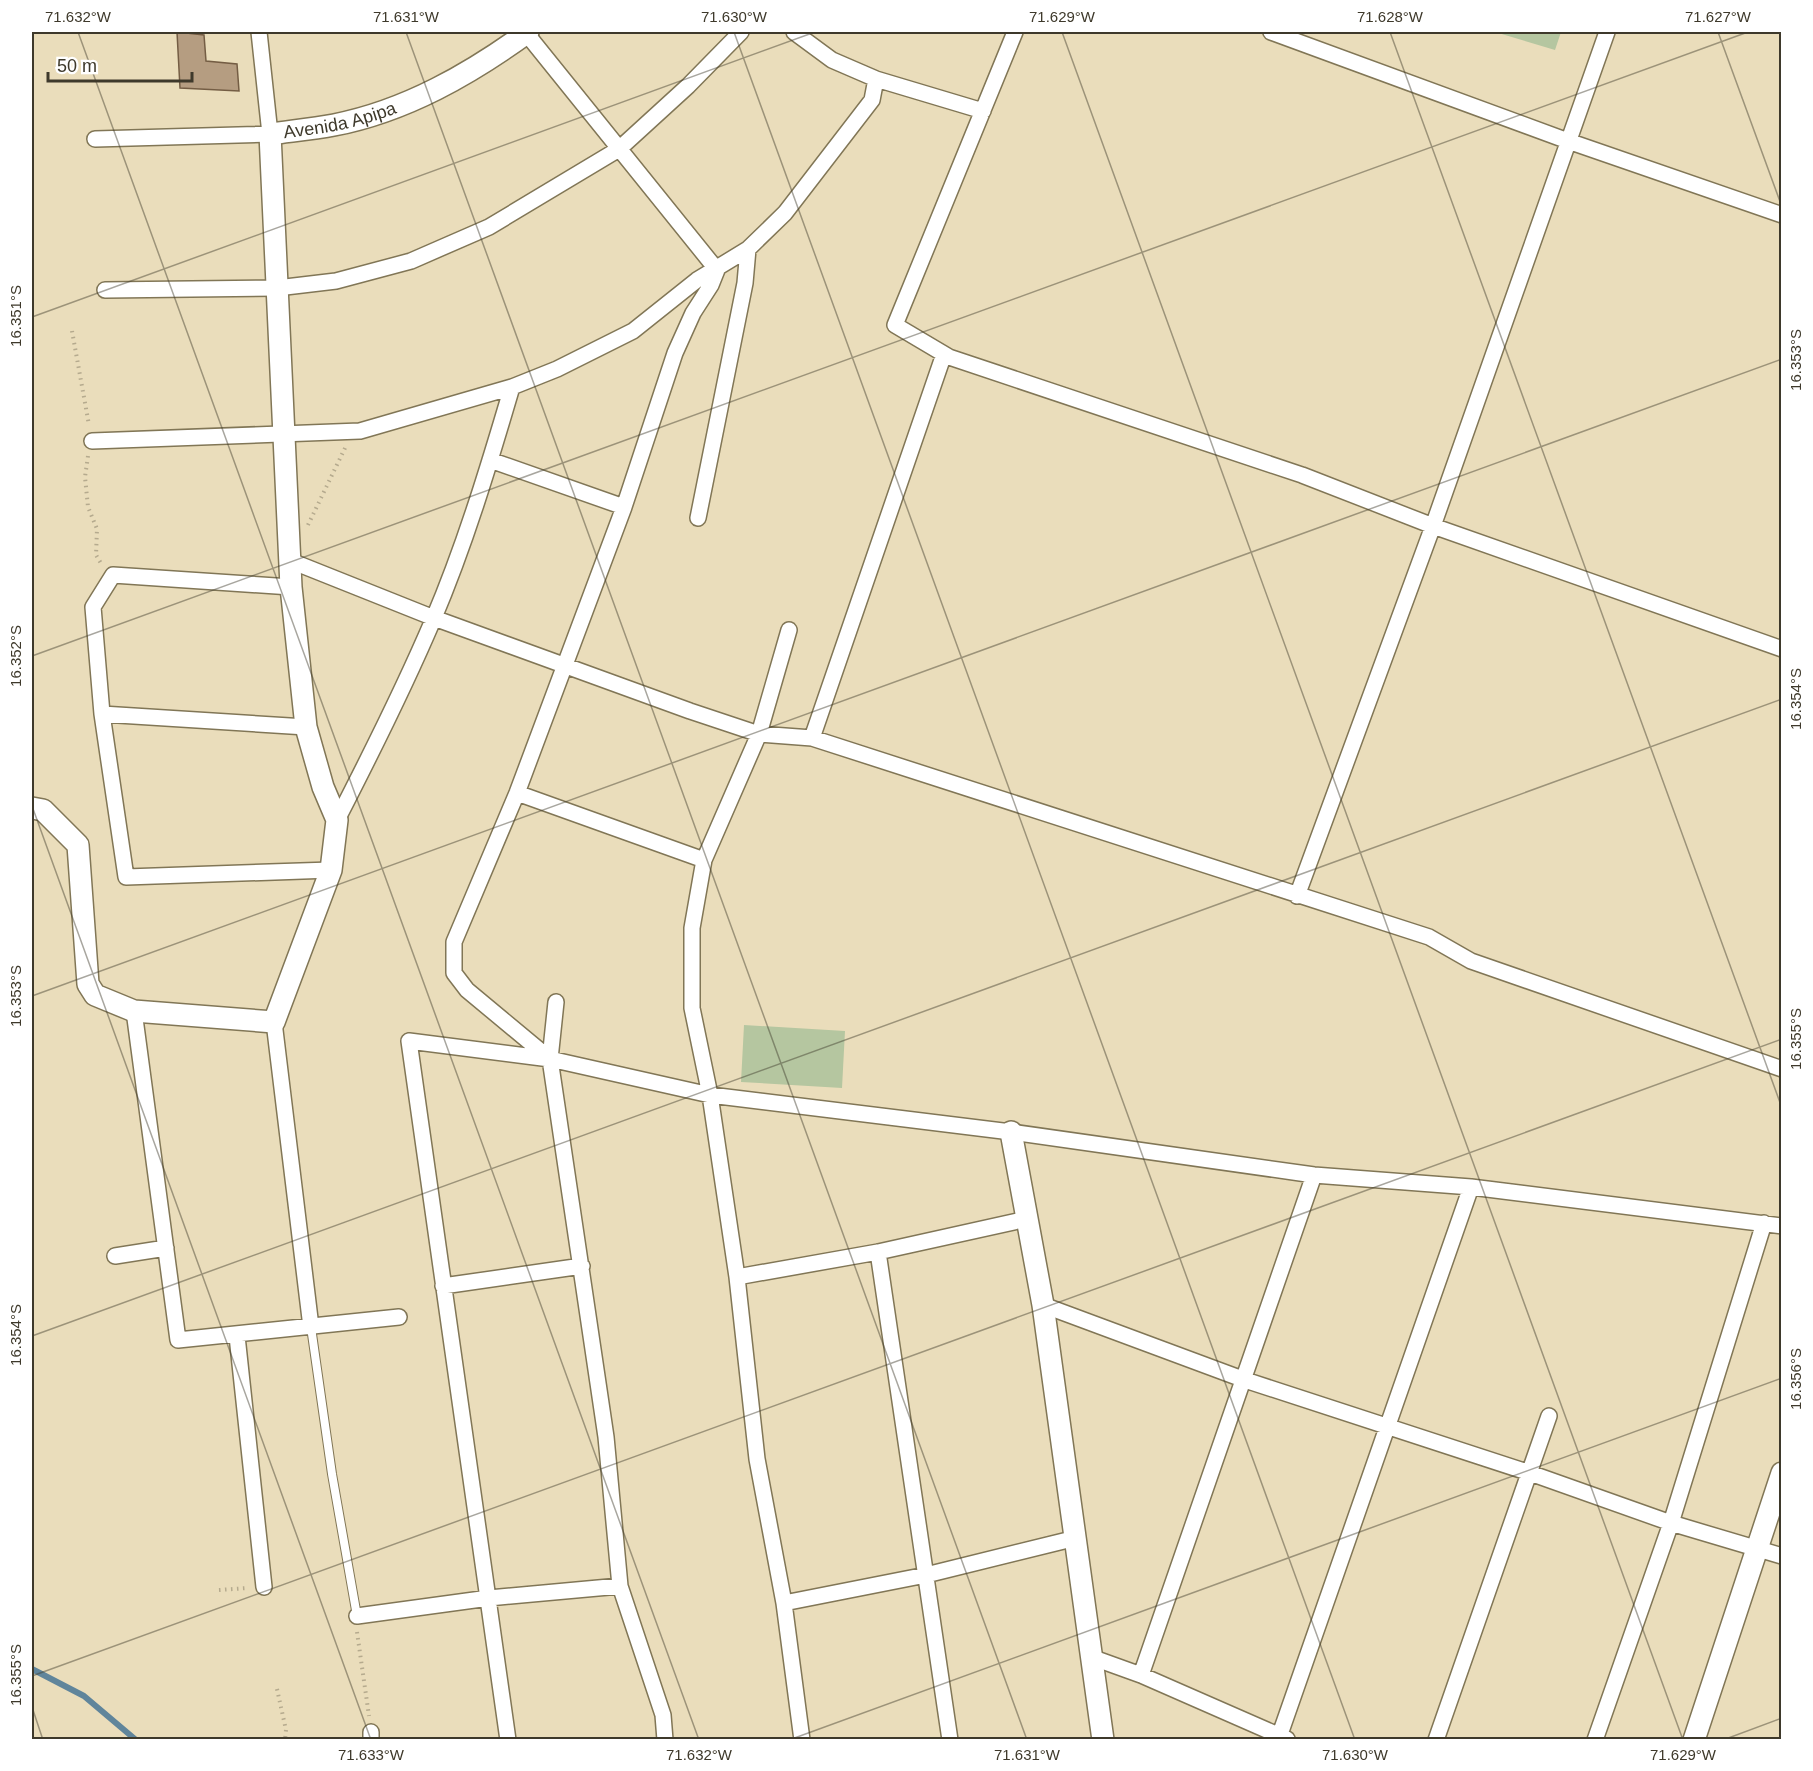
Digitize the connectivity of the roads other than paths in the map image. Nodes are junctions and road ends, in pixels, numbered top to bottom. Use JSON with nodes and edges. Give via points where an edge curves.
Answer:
{"nodes":[{"id":1,"x":259,"y":32,"type":"edge"},
{"id":2,"x":527,"y":32,"type":"edge"},
{"id":3,"x":741,"y":32,"type":"edge"},
{"id":4,"x":794,"y":32,"type":"edge"},
{"id":5,"x":1015,"y":32,"type":"edge"},
{"id":6,"x":1271,"y":32,"type":"edge"},
{"id":7,"x":1607,"y":32,"type":"edge"},
{"id":8,"x":876,"y":79,"type":"junction"},
{"id":9,"x":983,"y":111,"type":"junction"},
{"id":10,"x":270,"y":134,"type":"junction"},
{"id":11,"x":95,"y":139,"type":"dead end"},
{"id":12,"x":1568,"y":141,"type":"junction"},
{"id":13,"x":619,"y":149,"type":"junction"},
{"id":14,"x":1782,"y":215,"type":"edge"},
{"id":15,"x":748,"y":249,"type":"junction"},
{"id":16,"x":717,"y":270,"type":"junction"},
{"id":17,"x":277,"y":288,"type":"junction"},
{"id":18,"x":105,"y":290,"type":"dead end"},
{"id":19,"x":944,"y":354,"type":"junction"},
{"id":20,"x":512,"y":387,"type":"junction"},
{"id":21,"x":283,"y":435,"type":"junction"},
{"id":22,"x":92,"y":441,"type":"dead end"},
{"id":23,"x":490,"y":459,"type":"junction"},
{"id":24,"x":624,"y":507,"type":"junction"},
{"id":25,"x":698,"y":518,"type":"dead end"},
{"id":26,"x":1433,"y":526,"type":"junction"},
{"id":27,"x":291,"y":561,"type":"junction"},
{"id":28,"x":291,"y":587,"type":"junction"},
{"id":29,"x":434,"y":618,"type":"junction"},
{"id":30,"x":789,"y":630,"type":"dead end"},
{"id":31,"x":1782,"y":649,"type":"edge"},
{"id":32,"x":564,"y":666,"type":"junction"},
{"id":33,"x":102,"y":714,"type":"junction"},
{"id":34,"x":306,"y":727,"type":"junction"},
{"id":35,"x":759,"y":734,"type":"junction"},
{"id":36,"x":812,"y":738,"type":"junction"},
{"id":37,"x":517,"y":793,"type":"junction"},
{"id":38,"x":32,"y":808,"type":"edge"},
{"id":39,"x":337,"y":820,"type":"junction"},
{"id":40,"x":704,"y":860,"type":"junction"},
{"id":41,"x":331,"y":870,"type":"junction"},
{"id":42,"x":1297,"y":896,"type":"junction"},
{"id":43,"x":556,"y":1002,"type":"dead end"},
{"id":44,"x":134,"y":1011,"type":"junction"},
{"id":45,"x":274,"y":1022,"type":"junction"},
{"id":46,"x":550,"y":1059,"type":"junction"},
{"id":47,"x":1782,"y":1069,"type":"edge"},
{"id":48,"x":710,"y":1095,"type":"junction"},
{"id":49,"x":1011,"y":1132,"type":"junction"},
{"id":50,"x":1314,"y":1175,"type":"junction"},
{"id":51,"x":1471,"y":1187,"type":"junction"},
{"id":52,"x":1027,"y":1219,"type":"junction"},
{"id":53,"x":1764,"y":1223,"type":"junction"},
{"id":54,"x":1782,"y":1226,"type":"edge"},
{"id":55,"x":166,"y":1248,"type":"junction"},
{"id":56,"x":878,"y":1252,"type":"junction"},
{"id":57,"x":114,"y":1256,"type":"dead end"},
{"id":58,"x":582,"y":1266,"type":"junction"},
{"id":59,"x":737,"y":1277,"type":"junction"},
{"id":60,"x":443,"y":1286,"type":"junction"},
{"id":61,"x":1043,"y":1305,"type":"junction"},
{"id":62,"x":399,"y":1317,"type":"dead end"},
{"id":63,"x":310,"y":1327,"type":"junction"},
{"id":64,"x":237,"y":1336,"type":"junction"},
{"id":65,"x":1245,"y":1380,"type":"junction"},
{"id":66,"x":1549,"y":1416,"type":"dead end"},
{"id":67,"x":1386,"y":1425,"type":"junction"},
{"id":68,"x":1530,"y":1473,"type":"junction"},
{"id":69,"x":1782,"y":1473,"type":"edge"},
{"id":70,"x":1671,"y":1523,"type":"junction"},
{"id":71,"x":1076,"y":1538,"type":"junction"},
{"id":72,"x":1758,"y":1548,"type":"junction"},
{"id":73,"x":1782,"y":1556,"type":"edge"},
{"id":74,"x":926,"y":1575,"type":"junction"},
{"id":75,"x":620,"y":1586,"type":"junction"},
{"id":76,"x":264,"y":1587,"type":"road end"},
{"id":77,"x":489,"y":1598,"type":"junction"},
{"id":78,"x":784,"y":1603,"type":"junction"},
{"id":79,"x":357,"y":1616,"type":"joint"},
{"id":80,"x":1091,"y":1657,"type":"junction"},
{"id":81,"x":1141,"y":1675,"type":"junction"},
{"id":82,"x":1281,"y":1739,"type":"edge"},
{"id":83,"x":508,"y":1740,"type":"edge"},
{"id":84,"x":665,"y":1740,"type":"edge"},
{"id":85,"x":802,"y":1740,"type":"edge"},
{"id":86,"x":950,"y":1740,"type":"edge"},
{"id":87,"x":1103,"y":1740,"type":"edge"},
{"id":88,"x":1436,"y":1740,"type":"edge"},
{"id":89,"x":1595,"y":1740,"type":"edge"},
{"id":90,"x":1694,"y":1740,"type":"edge"}],
"edges":[{"from":1,"to":10,"type":"street"},
{"from":2,"to":10,"type":"street","name":"Avenida Apipa","via":[[462,77],[394,108],[335,124]]},
{"from":2,"to":13,"type":"street"},
{"from":3,"to":13,"type":"street"},
{"from":4,"to":8,"type":"street","via":[[832,60]]},
{"from":5,"to":9,"type":"street"},
{"from":6,"to":12,"type":"street"},
{"from":7,"to":12,"type":"street"},
{"from":8,"to":9,"type":"street"},
{"from":8,"to":15,"type":"street","via":[[872,100],[785,213]]},
{"from":9,"to":19,"type":"street","via":[[894,325]]},
{"from":10,"to":11,"type":"street","name":"Avenida Apipa"},
{"from":10,"to":17,"type":"street"},
{"from":12,"to":14,"type":"street"},
{"from":12,"to":26,"type":"street"},
{"from":13,"to":16,"type":"street"},
{"from":13,"to":17,"type":"street","via":[[489,227],[411,261],[336,281]]},
{"from":15,"to":16,"type":"street"},
{"from":15,"to":25,"type":"street","via":[[745,283]]},
{"from":16,"to":20,"type":"street","via":[[697,279],[625,336]]},
{"from":16,"to":24,"type":"street","via":[[675,353]]},
{"from":17,"to":18,"type":"street"},
{"from":17,"to":21,"type":"street"},
{"from":19,"to":26,"type":"street","via":[[1302,475]]},
{"from":19,"to":36,"type":"street"},
{"from":20,"to":21,"type":"street","via":[[353,431]]},
{"from":20,"to":23,"type":"street"},
{"from":21,"to":22,"type":"street"},
{"from":21,"to":27,"type":"street"},
{"from":23,"to":24,"type":"street"},
{"from":23,"to":29,"type":"street"},
{"from":24,"to":32,"type":"street"},
{"from":26,"to":31,"type":"street"},
{"from":26,"to":42,"type":"street"},
{"from":27,"to":28,"type":"street"},
{"from":27,"to":29,"type":"street"},
{"from":28,"to":33,"type":"street","via":[[113,575],[93,607]]},
{"from":28,"to":34,"type":"street"},
{"from":29,"to":32,"type":"street"},
{"from":29,"to":39,"type":"street","via":[[389,719]]},
{"from":30,"to":35,"type":"street"},
{"from":32,"to":35,"type":"street"},
{"from":32,"to":37,"type":"street"},
{"from":33,"to":34,"type":"street"},
{"from":33,"to":41,"type":"street","via":[[126,878]]},
{"from":34,"to":39,"type":"street","via":[[323,788]]},
{"from":35,"to":36,"type":"street"},
{"from":35,"to":40,"type":"street"},
{"from":36,"to":42,"type":"street"},
{"from":37,"to":40,"type":"street"},
{"from":37,"to":46,"type":"street","via":[[454,942],[454,973],[467,990]]},
{"from":38,"to":44,"type":"street","via":[[43,810],[78,845],[88,984],[95,995]]},
{"from":39,"to":41,"type":"street"},
{"from":40,"to":48,"type":"street","via":[[692,928],[692,1008]]},
{"from":41,"to":45,"type":"street"},
{"from":42,"to":47,"type":"street","via":[[1429,937],[1471,961]]},
{"from":43,"to":46,"type":"street"},
{"from":44,"to":45,"type":"street"},
{"from":44,"to":55,"type":"street"},
{"from":45,"to":63,"type":"street"},
{"from":46,"to":48,"type":"street"},
{"from":46,"to":58,"type":"street"},
{"from":46,"to":60,"type":"street","via":[[409,1041]]},
{"from":48,"to":49,"type":"street"},
{"from":48,"to":59,"type":"street"},
{"from":49,"to":50,"type":"street"},
{"from":49,"to":52,"type":"street"},
{"from":50,"to":51,"type":"street"},
{"from":50,"to":65,"type":"street"},
{"from":51,"to":53,"type":"street"},
{"from":51,"to":67,"type":"street"},
{"from":52,"to":56,"type":"street"},
{"from":52,"to":61,"type":"street"},
{"from":53,"to":54,"type":"street"},
{"from":53,"to":70,"type":"street"},
{"from":55,"to":57,"type":"street"},
{"from":55,"to":64,"type":"street","via":[[178,1340]]},
{"from":56,"to":59,"type":"street"},
{"from":56,"to":74,"type":"street"},
{"from":58,"to":60,"type":"street"},
{"from":58,"to":75,"type":"street","via":[[606,1437]]},
{"from":59,"to":78,"type":"street","via":[[757,1459]]},
{"from":60,"to":77,"type":"street"},
{"from":61,"to":65,"type":"street"},
{"from":61,"to":71,"type":"street"},
{"from":62,"to":63,"type":"street"},
{"from":63,"to":64,"type":"street"},
{"from":63,"to":79,"type":"lane"},
{"from":64,"to":76,"type":"street"},
{"from":65,"to":67,"type":"street"},
{"from":65,"to":81,"type":"street"},
{"from":66,"to":68,"type":"street"},
{"from":67,"to":68,"type":"street"},
{"from":67,"to":82,"type":"street"},
{"from":68,"to":70,"type":"street"},
{"from":68,"to":88,"type":"street"},
{"from":69,"to":72,"type":"street"},
{"from":70,"to":72,"type":"street"},
{"from":70,"to":89,"type":"street"},
{"from":71,"to":74,"type":"street"},
{"from":71,"to":80,"type":"street"},
{"from":72,"to":73,"type":"street"},
{"from":72,"to":90,"type":"street"},
{"from":74,"to":78,"type":"street"},
{"from":74,"to":86,"type":"street"},
{"from":75,"to":77,"type":"street"},
{"from":75,"to":84,"type":"street","via":[[663,1715]]},
{"from":77,"to":79,"type":"street"},
{"from":77,"to":83,"type":"street"},
{"from":78,"to":85,"type":"street"},
{"from":80,"to":81,"type":"street"},
{"from":80,"to":87,"type":"street"},
{"from":81,"to":82,"type":"street"}]}
